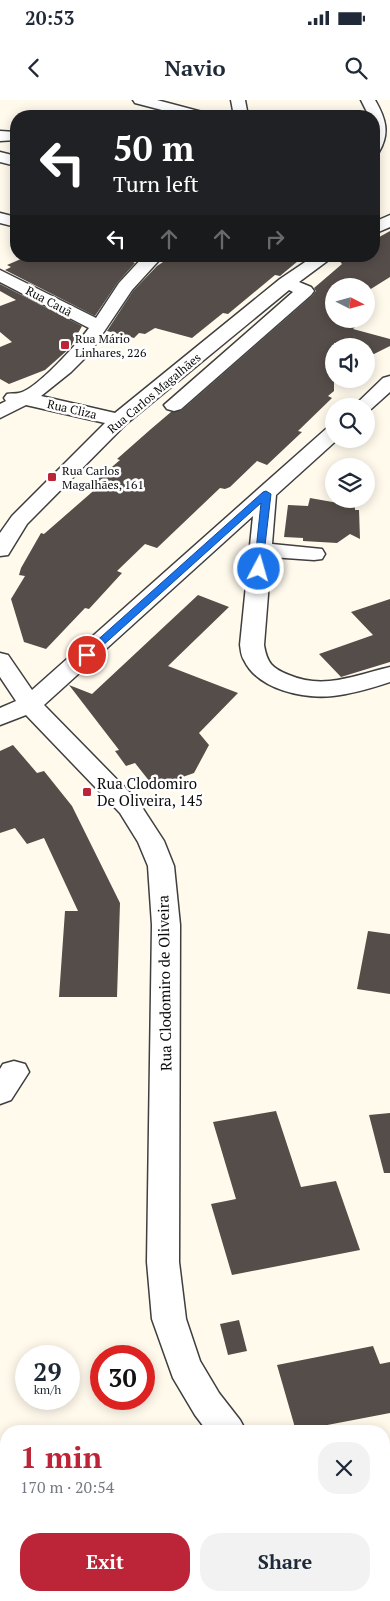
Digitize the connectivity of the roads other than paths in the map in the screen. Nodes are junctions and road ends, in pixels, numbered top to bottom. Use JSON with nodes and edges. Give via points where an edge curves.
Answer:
{"nodes":[{"id":1,"x":140,"y":100,"type":"edge"},
{"id":2,"x":178,"y":110,"type":"edge"},
{"id":3,"x":145,"y":262,"type":"edge"},
{"id":4,"x":317,"y":262,"type":"edge"},
{"id":5,"x":0,"y":275,"type":"edge"},
{"id":6,"x":286,"y":283,"type":"junction"},
{"id":7,"x":98,"y":326,"type":"junction"},
{"id":8,"x":390,"y":382,"type":"edge"},
{"id":9,"x":0,"y":398,"type":"edge"},
{"id":10,"x":25,"y":398,"type":"junction"},
{"id":11,"x":372,"y":398,"type":"edge"},
{"id":12,"x":174,"y":405,"type":"dead end"},
{"id":13,"x":0,"y":412,"type":"edge"},
{"id":14,"x":119,"y":420,"type":"junction"},
{"id":15,"x":325,"y":440,"type":"edge"},
{"id":16,"x":266,"y":494,"type":"junction"},
{"id":17,"x":0,"y":550,"type":"edge"},
{"id":18,"x":261,"y":550,"type":"junction"},
{"id":19,"x":314,"y":554,"type":"dead end"},
{"id":20,"x":0,"y":660,"type":"edge"},
{"id":21,"x":390,"y":674,"type":"edge"},
{"id":22,"x":30,"y":704,"type":"junction"},
{"id":23,"x":0,"y":717,"type":"edge"},
{"id":24,"x":224,"y":1425,"type":"edge"}],
"edges":[{"from":1,"to":2,"type":"street"},
{"from":3,"to":7,"type":"street"},
{"from":4,"to":6,"type":"street","name":"Rua Carlos Magalhães"},
{"from":5,"to":7,"type":"street","name":"Rua Cauã"},
{"from":6,"to":12,"type":"street","via":[[305,291]]},
{"from":6,"to":14,"type":"street","name":"Rua Carlos Magalhães"},
{"from":7,"to":10,"type":"street","via":[[82,350],[63,369]]},
{"from":8,"to":11,"type":"street"},
{"from":9,"to":10,"type":"street","name":"Rua Cliza"},
{"from":10,"to":13,"type":"street"},
{"from":10,"to":14,"type":"street","name":"Rua Cliza"},
{"from":14,"to":17,"type":"street","name":"Rua Carlos Magalhães","via":[[19,520]]},
{"from":15,"to":16,"type":"street"},
{"from":16,"to":18,"type":"street"},
{"from":16,"to":22,"type":"street"},
{"from":18,"to":19,"type":"street"},
{"from":18,"to":21,"type":"street","via":[[252,645],[255,660],[265,673],[285,683],[326,690],[346,688]]},
{"from":20,"to":22,"type":"street"},
{"from":22,"to":23,"type":"street"},
{"from":22,"to":24,"type":"street","name":"Rua Clodomiro de Oliveira","via":[[129,807],[151,841],[161,866],[166,925],[163,1262],[169,1318],[185,1367]]}]}
